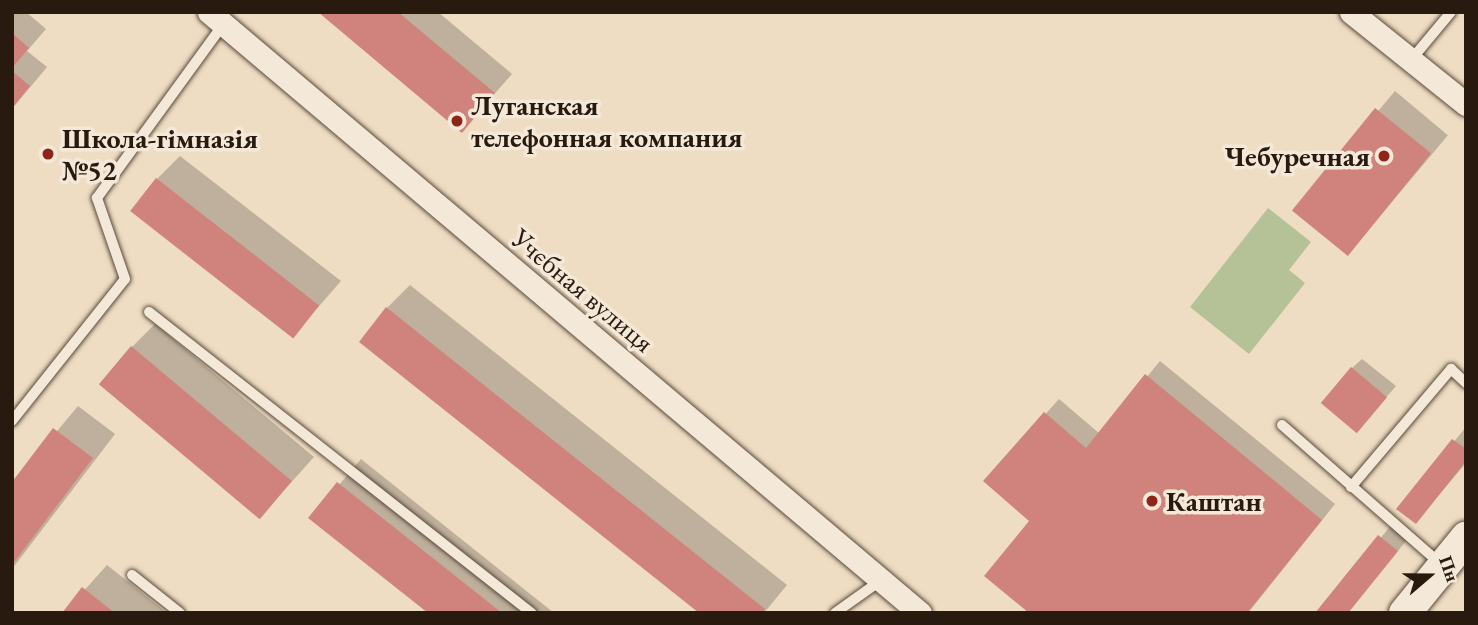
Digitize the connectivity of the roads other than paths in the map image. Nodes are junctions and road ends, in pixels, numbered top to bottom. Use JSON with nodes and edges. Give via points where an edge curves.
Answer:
{"nodes":[{"id":1,"x":1352,"y":12,"type":"edge"},
{"id":2,"x":1451,"y":12,"type":"edge"},
{"id":3,"x":219,"y":16,"type":"edge"},
{"id":4,"x":1411,"y":60,"type":"junction"},
{"id":5,"x":1466,"y":104,"type":"edge"},
{"id":6,"x":149,"y":312,"type":"dead end"},
{"id":7,"x":1466,"y":383,"type":"edge"},
{"id":8,"x":12,"y":421,"type":"edge"},
{"id":9,"x":1282,"y":425,"type":"dead end"},
{"id":10,"x":1351,"y":487,"type":"junction"},
{"id":11,"x":1466,"y":538,"type":"edge"},
{"id":12,"x":1443,"y":566,"type":"junction"},
{"id":13,"x":132,"y":575,"type":"dead end"},
{"id":14,"x":880,"y":581,"type":"junction"},
{"id":15,"x":180,"y":613,"type":"edge"},
{"id":16,"x":532,"y":613,"type":"edge"},
{"id":17,"x":835,"y":613,"type":"edge"},
{"id":18,"x":920,"y":613,"type":"edge"},
{"id":19,"x":1405,"y":613,"type":"edge"}],
"edges":[{"from":1,"to":4,"type":"street"},
{"from":2,"to":4,"type":"lane"},
{"from":3,"to":8,"type":"lane","via":[[97,198],[125,279]]},
{"from":3,"to":14,"type":"street","name":"Учєбная вулиця"},
{"from":4,"to":5,"type":"street"},
{"from":6,"to":16,"type":"lane"},
{"from":7,"to":10,"type":"lane","via":[[1451,369]]},
{"from":9,"to":10,"type":"lane"},
{"from":10,"to":12,"type":"lane"},
{"from":11,"to":12,"type":"street"},
{"from":12,"to":19,"type":"street"},
{"from":13,"to":15,"type":"lane"},
{"from":14,"to":17,"type":"lane"},
{"from":14,"to":18,"type":"street","name":"Учєбная вулиця"}]}
